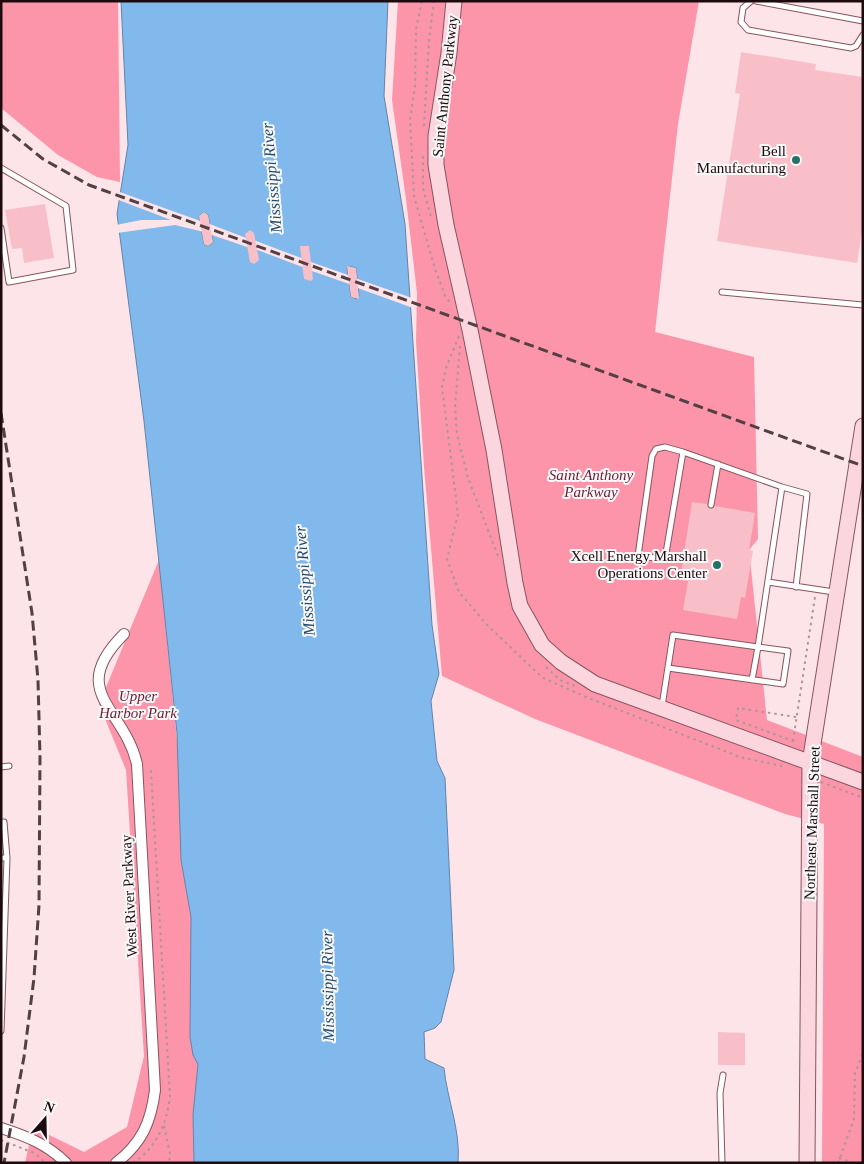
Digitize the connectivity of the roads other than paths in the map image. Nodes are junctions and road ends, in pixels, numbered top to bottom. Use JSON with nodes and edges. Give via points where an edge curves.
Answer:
{"nodes":[{"id":1,"x":454,"y":1,"type":"edge"},
{"id":2,"x":751,"y":1,"type":"edge"},
{"id":3,"x":756,"y":1,"type":"edge"},
{"id":4,"x":863,"y":20,"type":"edge"},
{"id":5,"x":863,"y":35,"type":"edge"},
{"id":6,"x":1,"y":168,"type":"edge"},
{"id":7,"x":1,"y":228,"type":"edge"},
{"id":8,"x":722,"y":292,"type":"dead end"},
{"id":9,"x":863,"y":305,"type":"edge"},
{"id":10,"x":863,"y":426,"type":"edge"},
{"id":11,"x":683,"y":452,"type":"junction"},
{"id":12,"x":718,"y":464,"type":"junction"},
{"id":13,"x":782,"y":486,"type":"junction"},
{"id":14,"x":711,"y":505,"type":"dead end"},
{"id":15,"x":768,"y":582,"type":"junction"},
{"id":16,"x":796,"y":587,"type":"junction"},
{"id":17,"x":837,"y":593,"type":"junction"},
{"id":18,"x":124,"y":634,"type":"dead end"},
{"id":19,"x":758,"y":647,"type":"junction"},
{"id":20,"x":668,"y":668,"type":"junction"},
{"id":21,"x":752,"y":680,"type":"junction"},
{"id":22,"x":661,"y":709,"type":"junction"},
{"id":23,"x":810,"y":763,"type":"junction"},
{"id":24,"x":9,"y":766,"type":"dead end"},
{"id":25,"x":1,"y":767,"type":"edge"},
{"id":26,"x":863,"y":782,"type":"edge"},
{"id":27,"x":1,"y":822,"type":"edge"},
{"id":28,"x":4,"y":858,"type":"edge"},
{"id":29,"x":1,"y":1031,"type":"edge"},
{"id":30,"x":723,"y":1075,"type":"dead end"},
{"id":31,"x":1,"y":1128,"type":"edge"},
{"id":32,"x":66,"y":1163,"type":"edge"},
{"id":33,"x":116,"y":1163,"type":"edge"},
{"id":34,"x":722,"y":1163,"type":"edge"},
{"id":35,"x":807,"y":1163,"type":"edge"}],
"edges":[{"from":1,"to":22,"type":"street","name":"Saint Anthony Parkway","via":[[436,136],[436,164],[494,450],[520,606],[542,645],[561,662],[595,684]]},
{"from":2,"to":5,"type":"lane","via":[[743,8],[740,22],[748,30],[851,48]]},
{"from":3,"to":4,"type":"lane"},
{"from":6,"to":7,"type":"lane","via":[[66,206],[73,270],[9,282]]},
{"from":8,"to":9,"type":"lane"},
{"from":10,"to":17,"type":"street","name":"Northeast Marshall Street"},
{"from":11,"to":11,"type":"lane","via":[[665,447],[656,449],[652,456],[638,556],[665,559]]},
{"from":11,"to":12,"type":"lane"},
{"from":12,"to":13,"type":"lane"},
{"from":12,"to":14,"type":"lane"},
{"from":13,"to":15,"type":"lane"},
{"from":13,"to":16,"type":"lane","via":[[807,494]]},
{"from":15,"to":16,"type":"lane"},
{"from":15,"to":19,"type":"lane"},
{"from":16,"to":17,"type":"lane"},
{"from":17,"to":23,"type":"street","name":"Northeast Marshall Street"},
{"from":18,"to":33,"type":"street","name":"West River Parkway","via":[[101,662],[99,692],[131,744],[137,764],[155,1090],[153,1111],[143,1136]]},
{"from":19,"to":20,"type":"lane","via":[[673,636]]},
{"from":19,"to":21,"type":"lane"},
{"from":19,"to":21,"type":"lane","via":[[788,651],[783,684]]},
{"from":20,"to":21,"type":"lane"},
{"from":20,"to":22,"type":"lane"},
{"from":22,"to":23,"type":"street","name":"Saint Anthony Parkway"},
{"from":23,"to":26,"type":"street","name":"Saint Anthony Parkway"},
{"from":23,"to":35,"type":"street","name":"Northeast Marshall Street"},
{"from":24,"to":25,"type":"lane"},
{"from":27,"to":28,"type":"lane","via":[[4,822]]},
{"from":28,"to":29,"type":"lane"},
{"from":30,"to":34,"type":"lane","via":[[720,1093]]},
{"from":31,"to":32,"type":"street","via":[[37,1140]]}]}
